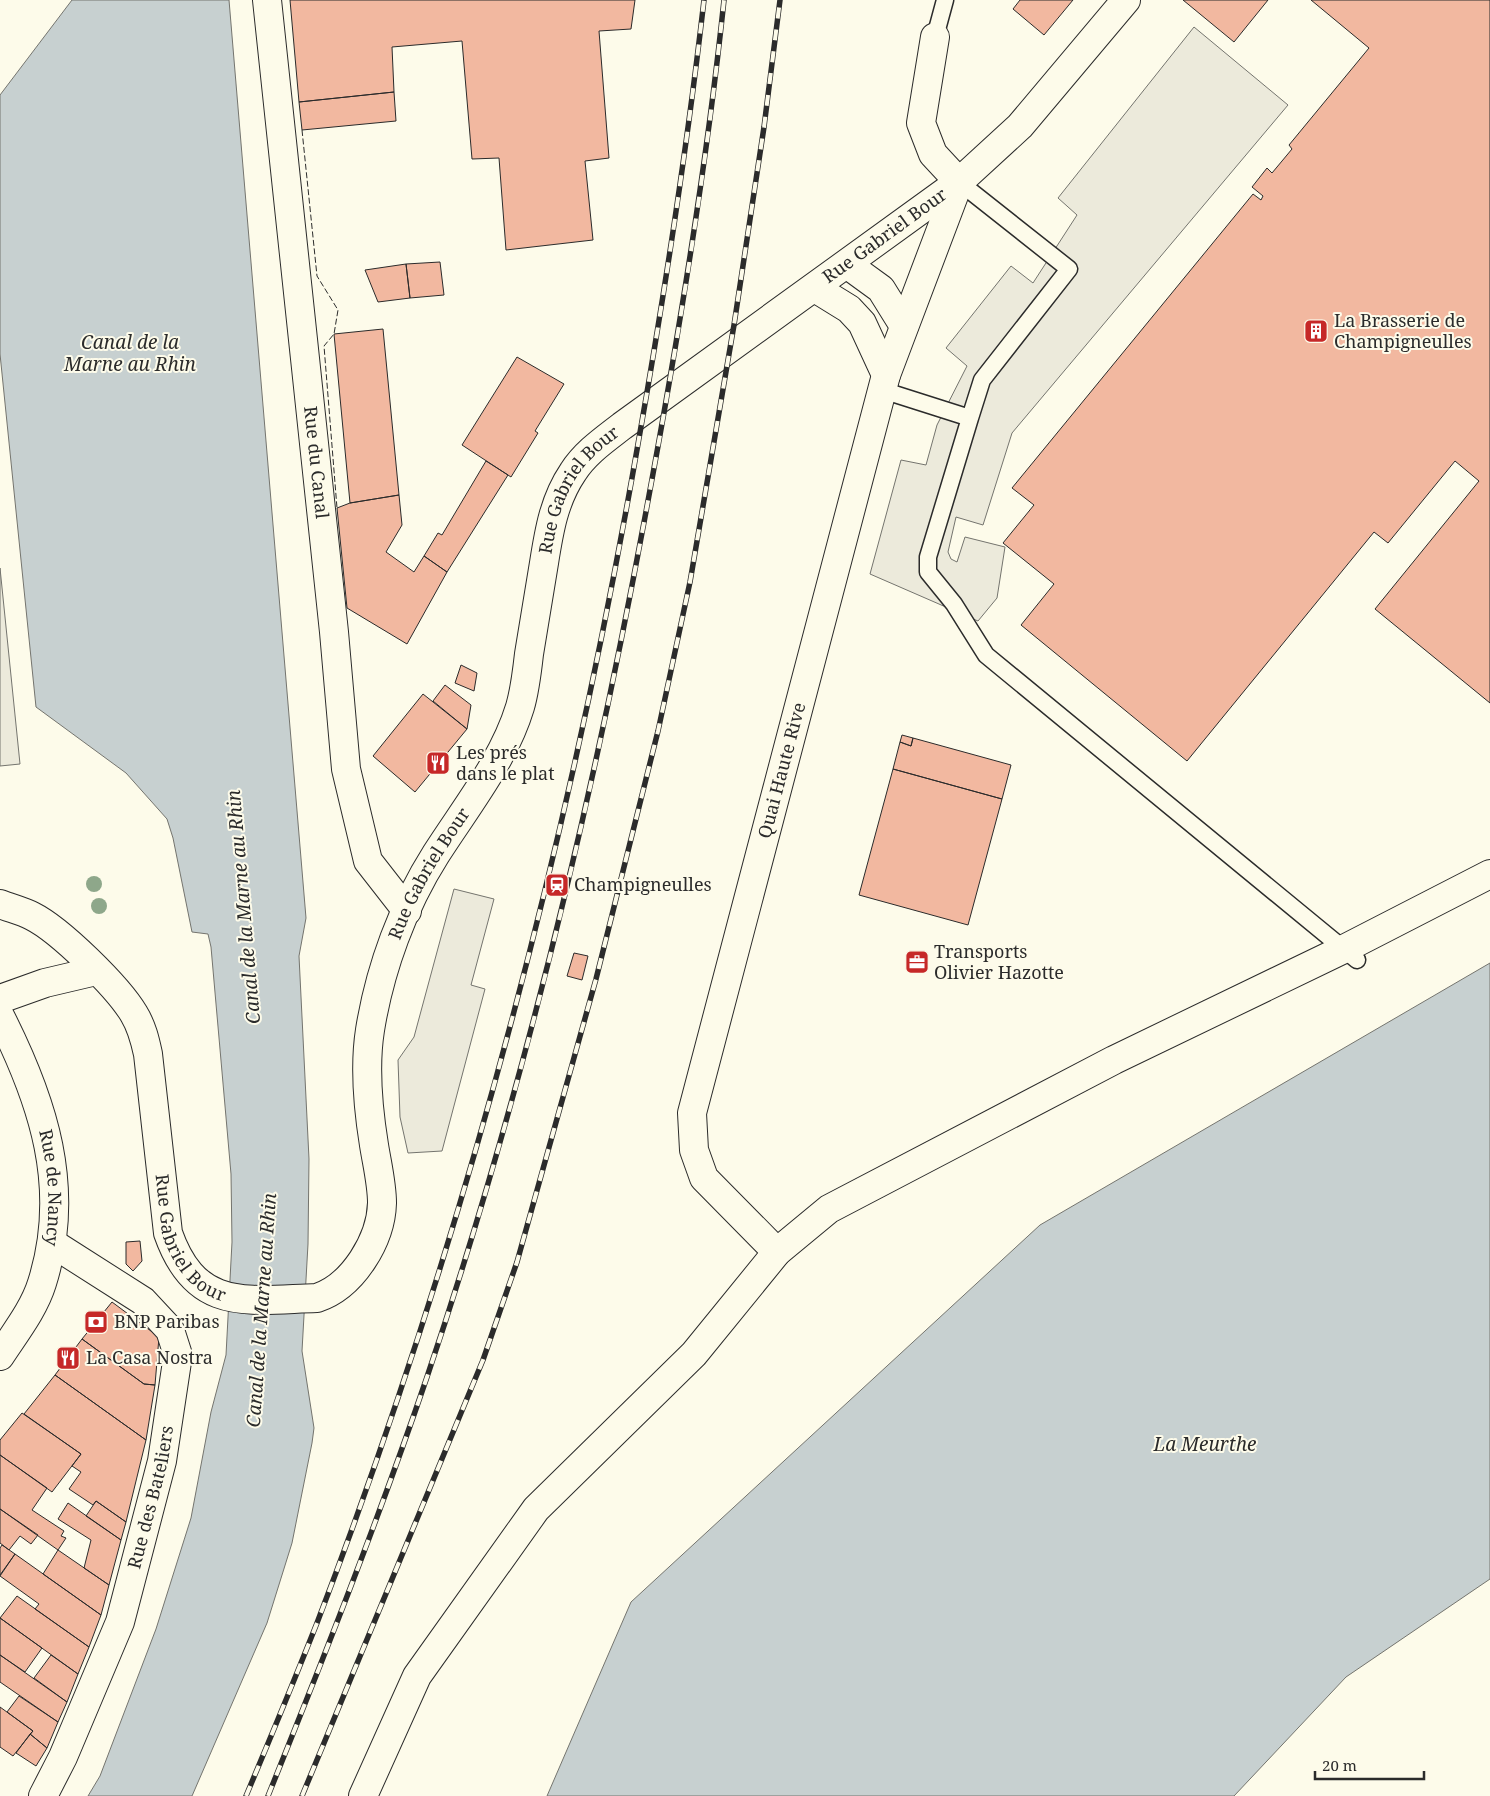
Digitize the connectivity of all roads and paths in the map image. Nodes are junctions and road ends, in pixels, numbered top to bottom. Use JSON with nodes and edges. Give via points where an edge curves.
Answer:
{"nodes":[{"id":1,"x":267,"y":0,"type":"edge"},
{"id":2,"x":945,"y":0,"type":"edge"},
{"id":3,"x":1126,"y":0,"type":"edge"},
{"id":4,"x":936,"y":37,"type":"joint"},
{"id":5,"x":959,"y":182,"type":"junction"},
{"id":6,"x":848,"y":265,"type":"junction"},
{"id":7,"x":815,"y":288,"type":"junction"},
{"id":8,"x":904,"y":326,"type":"junction"},
{"id":9,"x":884,"y":382,"type":"junction"},
{"id":10,"x":970,"y":418,"type":"junction"},
{"id":11,"x":1490,"y":874,"type":"edge"},
{"id":12,"x":0,"y":904,"type":"edge"},
{"id":13,"x":407,"y":911,"type":"junction"},
{"id":14,"x":1350,"y":954,"type":"junction"},
{"id":15,"x":96,"y":971,"type":"junction"},
{"id":16,"x":0,"y":999,"type":"edge"},
{"id":17,"x":0,"y":1016,"type":"edge"},
{"id":18,"x":52,"y":1243,"type":"junction"},
{"id":19,"x":777,"y":1252,"type":"junction"},
{"id":20,"x":0,"y":1356,"type":"edge"},
{"id":21,"x":43,"y":1796,"type":"edge"},
{"id":22,"x":363,"y":1796,"type":"edge"}],
"edges":[{"from":1,"to":13,"type":"street","name":"Rue du Canal","via":[[346,769],[368,861]]},
{"from":2,"to":4,"type":"lane"},
{"from":3,"to":5,"type":"street","name":"Rue Gabriel Bour","via":[[1020,126]]},
{"from":4,"to":5,"type":"street","via":[[921,123],[933,154]]},
{"from":5,"to":6,"type":"street","name":"Rue Gabriel Bour"},
{"from":5,"to":8,"type":"street","name":"Quai Haute Rive"},
{"from":5,"to":10,"type":"lane","via":[[1069,269],[982,380]]},
{"from":6,"to":7,"type":"street","name":"Rue Gabriel Bour"},
{"from":6,"to":8,"type":"street","via":[[881,289]]},
{"from":7,"to":9,"type":"street","via":[[849,309],[862,323]]},
{"from":7,"to":13,"type":"street","name":"Rue Gabriel Bour","via":[[615,432],[594,448],[572,472],[554,510],[548,535],[525,683],[512,727],[494,764],[435,856]]},
{"from":8,"to":9,"type":"street","name":"Quai Haute Rive"},
{"from":9,"to":10,"type":"lane"},
{"from":9,"to":19,"type":"street","name":"Quai Haute Rive","via":[[692,1113],[694,1150],[704,1178]]},
{"from":10,"to":14,"type":"lane","via":[[928,557],[928,572],[954,604],[986,655]]},
{"from":11,"to":14,"type":"street"},
{"from":12,"to":15,"type":"street","name":"Rue Gabriel Bour","via":[[31,915],[55,930]]},
{"from":13,"to":15,"type":"street","name":"Rue Gabriel Bour","via":[[387,961],[368,1050],[370,1119],[382,1203],[378,1228],[362,1259],[338,1287],[317,1298],[218,1295],[199,1284],[184,1267],[168,1233],[144,1038],[127,1004]]},
{"from":14,"to":19,"type":"street","via":[[1114,1060],[829,1209]]},
{"from":15,"to":16,"type":"street","via":[[45,983]]},
{"from":17,"to":18,"type":"street","name":"Rue de Nancy","via":[[19,1054],[48,1137],[55,1203]]},
{"from":18,"to":20,"type":"street","name":"Rue de Nancy","via":[[35,1300]]},
{"from":18,"to":21,"type":"street","name":"Rue des Bateliers","via":[[143,1300],[170,1330],[178,1355],[162,1461],[120,1622],[63,1757]]},
{"from":19,"to":22,"type":"street","via":[[694,1354],[536,1509],[417,1676]]}]}
